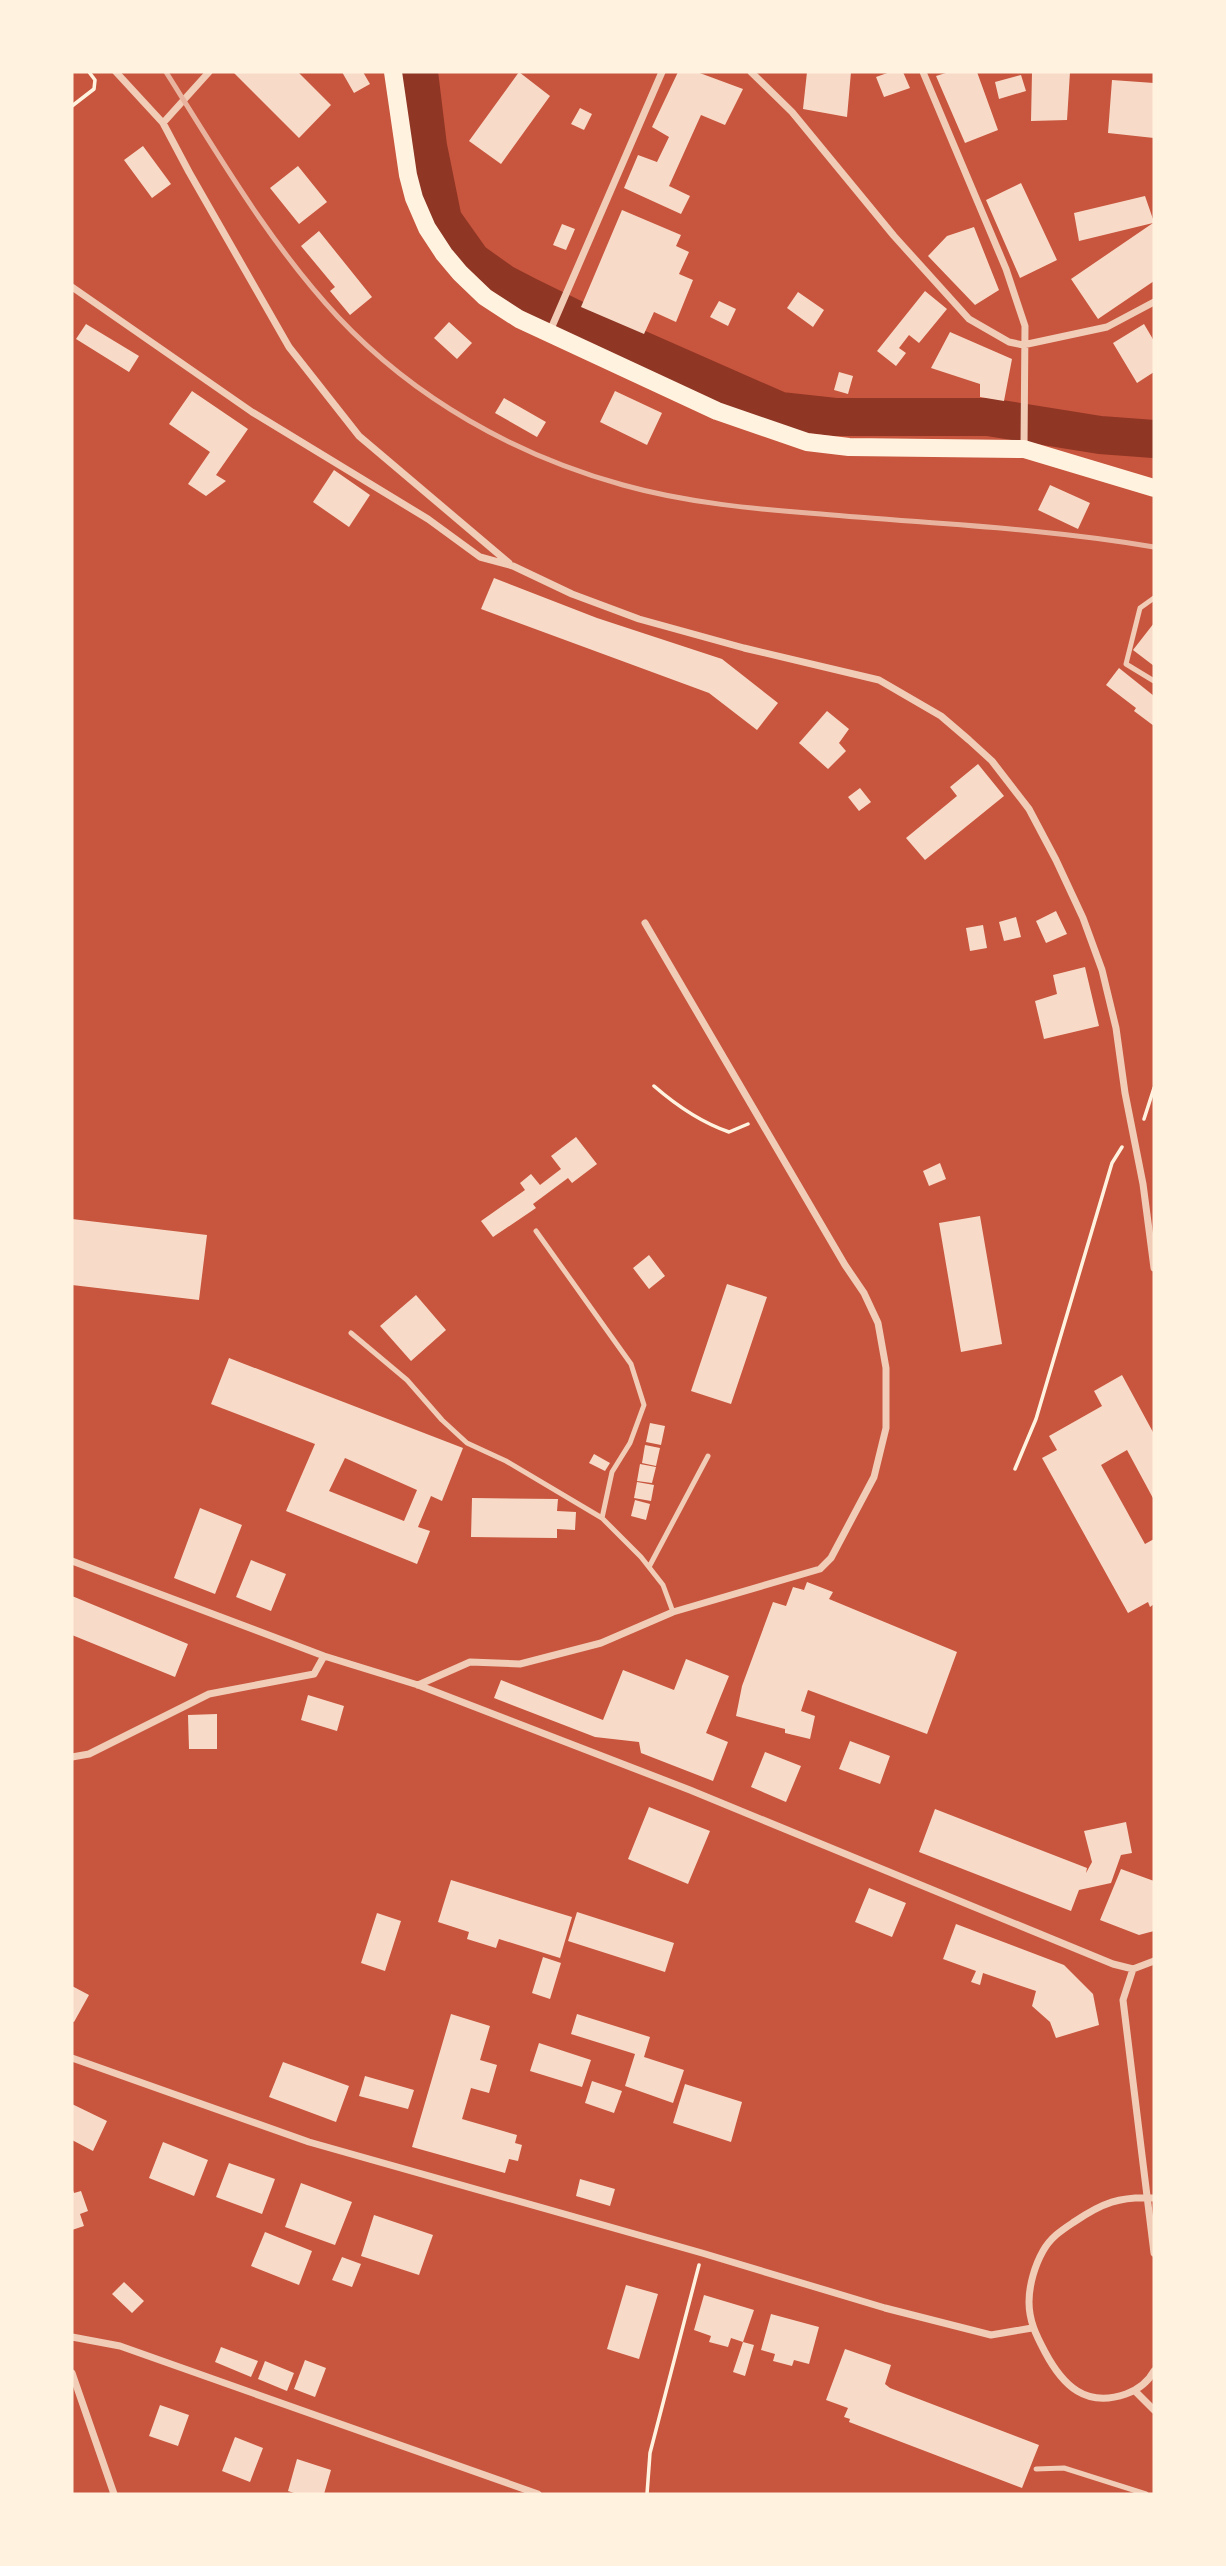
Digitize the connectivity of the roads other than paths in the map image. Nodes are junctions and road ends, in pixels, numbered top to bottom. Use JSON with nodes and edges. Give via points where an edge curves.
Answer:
{"nodes":[{"id":1,"x":116,"y":72,"type":"edge"},
{"id":2,"x":209,"y":72,"type":"edge"},
{"id":3,"x":393,"y":72,"type":"edge"},
{"id":4,"x":662,"y":72,"type":"edge"},
{"id":5,"x":753,"y":72,"type":"edge"},
{"id":6,"x":923,"y":72,"type":"edge"},
{"id":7,"x":163,"y":123,"type":"junction"},
{"id":8,"x":72,"y":287,"type":"edge"},
{"id":9,"x":1154,"y":302,"type":"edge"},
{"id":10,"x":552,"y":327,"type":"junction"},
{"id":11,"x":1023,"y":345,"type":"junction"},
{"id":12,"x":1024,"y":443,"type":"junction"},
{"id":13,"x":1154,"y":488,"type":"edge"},
{"id":14,"x":513,"y":566,"type":"junction"},
{"id":15,"x":1154,"y":598,"type":"edge"},
{"id":16,"x":1146,"y":603,"type":"junction"},
{"id":17,"x":1154,"y":606,"type":"edge"},
{"id":18,"x":1154,"y":681,"type":"edge"},
{"id":19,"x":645,"y":923,"type":"dead end"},
{"id":20,"x":536,"y":1231,"type":"dead end"},
{"id":21,"x":1154,"y":1268,"type":"edge"},
{"id":22,"x":351,"y":1333,"type":"dead end"},
{"id":23,"x":708,"y":1456,"type":"dead end"},
{"id":24,"x":602,"y":1518,"type":"junction"},
{"id":25,"x":72,"y":1561,"type":"edge"},
{"id":26,"x":649,"y":1567,"type":"junction"},
{"id":27,"x":673,"y":1612,"type":"junction"},
{"id":28,"x":324,"y":1656,"type":"junction"},
{"id":29,"x":418,"y":1685,"type":"junction"},
{"id":30,"x":72,"y":1756,"type":"edge"},
{"id":31,"x":1154,"y":1961,"type":"edge"},
{"id":32,"x":1133,"y":1969,"type":"junction"},
{"id":33,"x":72,"y":2057,"type":"edge"},
{"id":34,"x":1154,"y":2199,"type":"edge"},
{"id":35,"x":1154,"y":2253,"type":"edge"},
{"id":36,"x":1032,"y":2328,"type":"junction"},
{"id":37,"x":72,"y":2337,"type":"edge"},
{"id":38,"x":1154,"y":2371,"type":"edge"},
{"id":39,"x":72,"y":2373,"type":"edge"},
{"id":40,"x":1135,"y":2391,"type":"junction"},
{"id":41,"x":1154,"y":2410,"type":"edge"},
{"id":42,"x":1035,"y":2469,"type":"dead end"},
{"id":43,"x":114,"y":2494,"type":"edge"},
{"id":44,"x":538,"y":2494,"type":"edge"},
{"id":45,"x":1146,"y":2494,"type":"edge"}],
"edges":[{"from":1,"to":7,"type":"street"},
{"from":2,"to":7,"type":"street"},
{"from":3,"to":10,"type":"main road","via":[[414,198],[444,254],[485,297],[519,319]]},
{"from":4,"to":10,"type":"street"},
{"from":5,"to":11,"type":"street","via":[[969,319]]},
{"from":6,"to":11,"type":"street","via":[[1006,269],[1025,326]]},
{"from":7,"to":14,"type":"street","via":[[289,347],[359,436]]},
{"from":8,"to":14,"type":"street","via":[[252,412],[417,512],[480,557]]},
{"from":9,"to":11,"type":"street","via":[[1107,327]]},
{"from":10,"to":12,"type":"main road","via":[[717,411],[807,442],[849,447]]},
{"from":11,"to":12,"type":"street"},
{"from":12,"to":13,"type":"main road"},
{"from":14,"to":21,"type":"street","via":[[639,619],[879,680],[941,716],[992,761],[1029,809],[1102,970],[1116,1028]]},
{"from":15,"to":16,"type":"lane"},
{"from":16,"to":17,"type":"lane"},
{"from":16,"to":18,"type":"lane","via":[[1140,608],[1126,664]]},
{"from":19,"to":27,"type":"street","via":[[864,1293],[878,1323],[886,1368],[886,1428],[874,1477],[831,1558],[820,1569]]},
{"from":20,"to":24,"type":"lane","via":[[631,1364],[644,1405],[631,1443],[612,1472]]},
{"from":22,"to":24,"type":"lane","via":[[407,1380],[467,1443]]},
{"from":23,"to":26,"type":"lane"},
{"from":24,"to":26,"type":"lane"},
{"from":25,"to":28,"type":"street"},
{"from":26,"to":27,"type":"lane","via":[[663,1585]]},
{"from":27,"to":29,"type":"street","via":[[601,1643],[520,1664],[470,1662]]},
{"from":28,"to":29,"type":"street"},
{"from":28,"to":30,"type":"street","via":[[314,1674],[209,1695],[89,1754]]},
{"from":29,"to":32,"type":"street"},
{"from":31,"to":32,"type":"street"},
{"from":32,"to":35,"type":"street","via":[[1123,2000]]},
{"from":33,"to":36,"type":"street","via":[[309,2142],[885,2308],[991,2335]]},
{"from":34,"to":36,"type":"street","via":[[1130,2197],[1097,2206],[1055,2235],[1034,2272],[1029,2300]]},
{"from":36,"to":40,"type":"street","via":[[1056,2372],[1077,2392],[1112,2399]]},
{"from":37,"to":44,"type":"street","via":[[120,2346]]},
{"from":38,"to":40,"type":"street"},
{"from":39,"to":43,"type":"street"},
{"from":40,"to":41,"type":"street"},
{"from":42,"to":45,"type":"lane","via":[[1064,2468]]}]}
